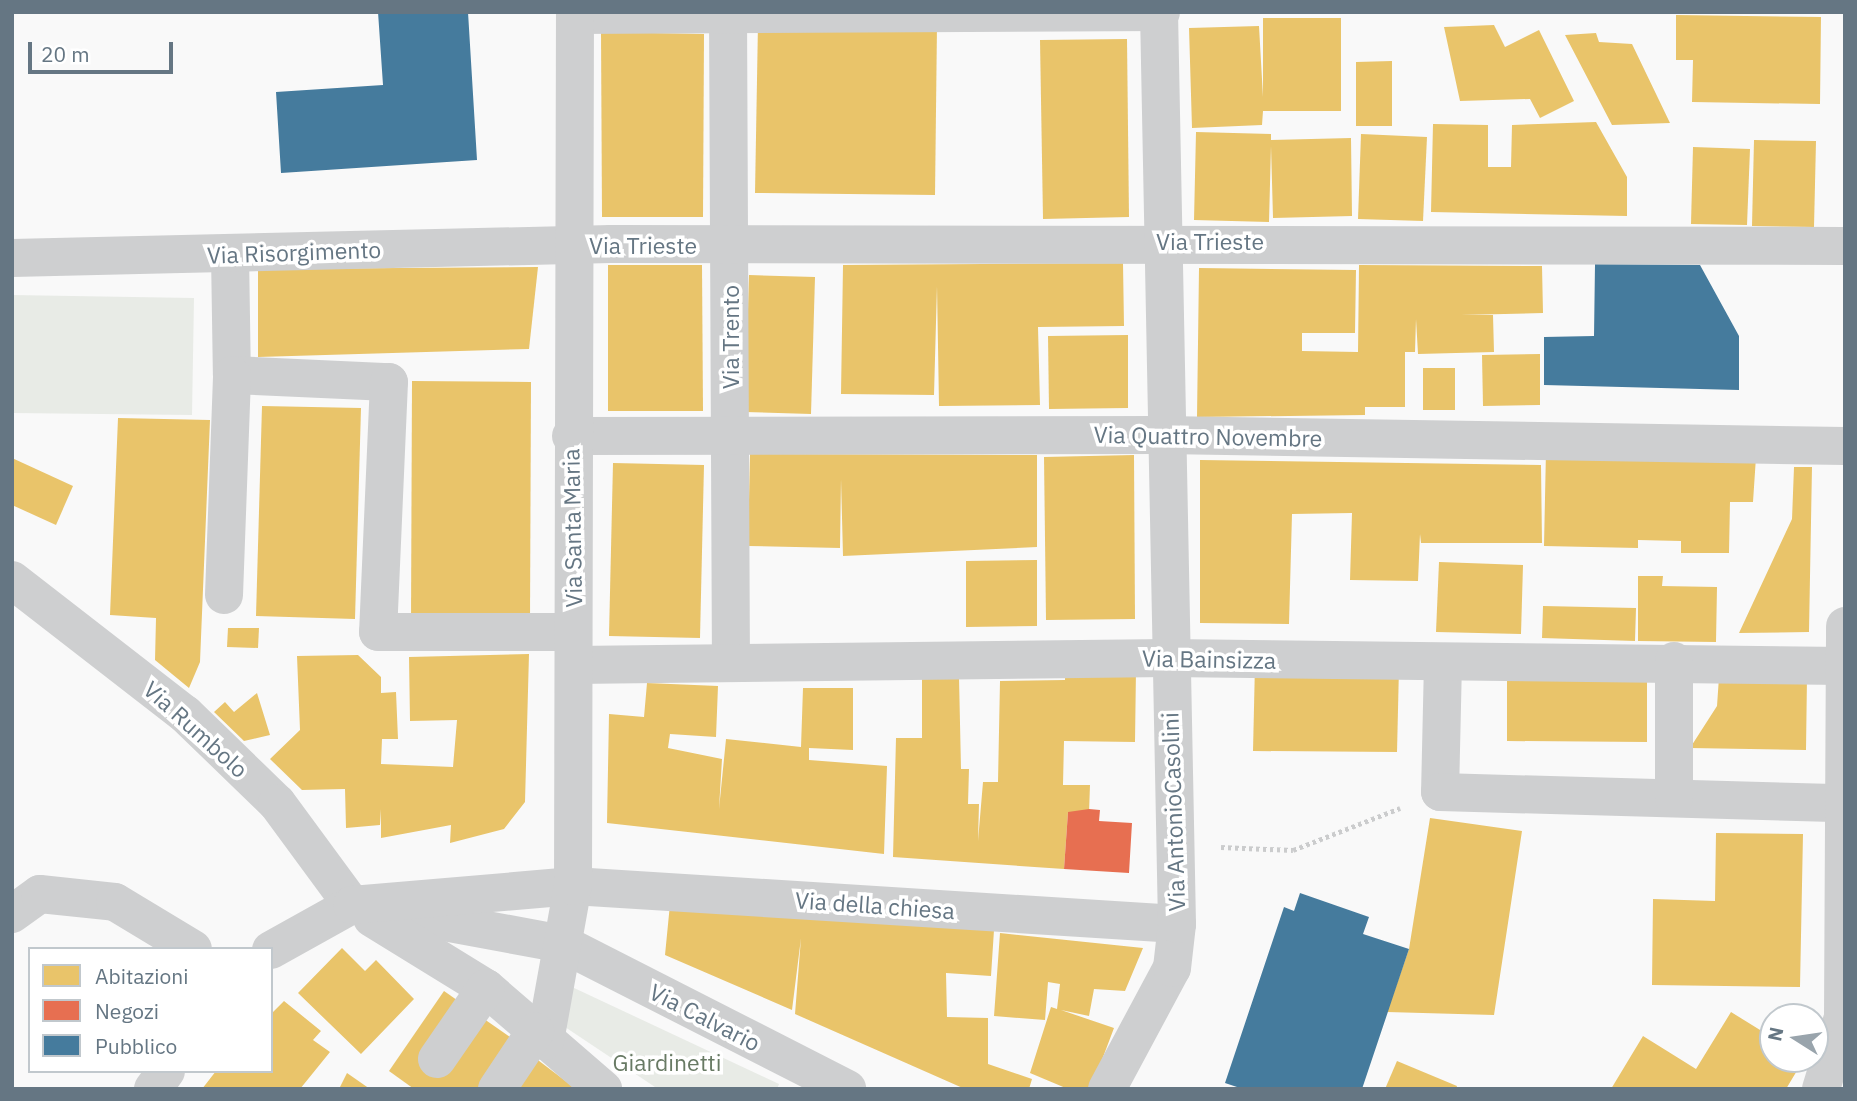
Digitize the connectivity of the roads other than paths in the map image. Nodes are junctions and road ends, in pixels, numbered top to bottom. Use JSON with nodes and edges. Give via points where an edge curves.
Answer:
{"nodes":[{"id":1,"x":1160,"y":12,"type":"edge"},
{"id":2,"x":728,"y":13,"type":"edge"},
{"id":3,"x":575,"y":14,"type":"edge"},
{"id":4,"x":1163,"y":241,"type":"junction"},
{"id":5,"x":575,"y":245,"type":"junction"},
{"id":6,"x":729,"y":245,"type":"junction"},
{"id":7,"x":1845,"y":246,"type":"edge"},
{"id":8,"x":230,"y":254,"type":"junction"},
{"id":9,"x":12,"y":258,"type":"edge"},
{"id":10,"x":232,"y":374,"type":"junction"},
{"id":11,"x":1164,"y":435,"type":"junction"},
{"id":12,"x":571,"y":436,"type":"junction"},
{"id":13,"x":730,"y":436,"type":"junction"},
{"id":14,"x":1845,"y":446,"type":"edge"},
{"id":15,"x":12,"y":580,"type":"edge"},
{"id":16,"x":224,"y":595,"type":"dead end"},
{"id":17,"x":1845,"y":626,"type":"edge"},
{"id":18,"x":573,"y":648,"type":"junction"},
{"id":19,"x":1168,"y":658,"type":"junction"},
{"id":20,"x":1674,"y":661,"type":"junction"},
{"id":21,"x":1443,"y":662,"type":"junction"},
{"id":22,"x":731,"y":663,"type":"junction"},
{"id":23,"x":1843,"y":666,"type":"edge"},
{"id":24,"x":1674,"y":798,"type":"junction"},
{"id":25,"x":1843,"y":803,"type":"junction"},
{"id":26,"x":573,"y":886,"type":"junction"},
{"id":27,"x":352,"y":905,"type":"junction"},
{"id":28,"x":12,"y":914,"type":"edge"},
{"id":29,"x":1177,"y":923,"type":"junction"},
{"id":30,"x":563,"y":944,"type":"junction"},
{"id":31,"x":190,"y":947,"type":"edge"},
{"id":32,"x":273,"y":949,"type":"edge"},
{"id":33,"x":486,"y":988,"type":"junction"},
{"id":34,"x":540,"y":1036,"type":"junction"},
{"id":35,"x":438,"y":1059,"type":"dead end"},
{"id":36,"x":165,"y":1073,"type":"edge"},
{"id":37,"x":1112,"y":1084,"type":"edge"},
{"id":38,"x":153,"y":1089,"type":"edge"},
{"id":39,"x":498,"y":1089,"type":"edge"},
{"id":40,"x":603,"y":1089,"type":"edge"},
{"id":41,"x":847,"y":1089,"type":"edge"},
{"id":42,"x":1821,"y":1089,"type":"edge"}],
"edges":[{"from":1,"to":2,"type":"street"},
{"from":1,"to":4,"type":"street","name":"Via AntonioCasolini"},
{"from":2,"to":3,"type":"street"},
{"from":2,"to":6,"type":"street","name":"Via Trento"},
{"from":3,"to":5,"type":"street","name":"Via Santa Maria"},
{"from":4,"to":6,"type":"street","name":"Via Trieste"},
{"from":4,"to":7,"type":"street","name":"Via Trieste"},
{"from":4,"to":11,"type":"street","name":"Via AntonioCasolini"},
{"from":5,"to":6,"type":"street","name":"Via Trieste"},
{"from":5,"to":8,"type":"street","name":"Via Risorgimento"},
{"from":5,"to":12,"type":"street","name":"Via Santa Maria"},
{"from":6,"to":13,"type":"street","name":"Via Trento"},
{"from":8,"to":9,"type":"street","name":"Via Risorgimento"},
{"from":8,"to":10,"type":"street"},
{"from":10,"to":16,"type":"street"},
{"from":10,"to":18,"type":"street","name":"Via Bainsizza","via":[[389,382],[378,632]]},
{"from":11,"to":13,"type":"street","name":"Via Quattro Novembre"},
{"from":11,"to":14,"type":"street","name":"Via Quattro Novembre"},
{"from":11,"to":19,"type":"street","name":"Via AntonioCasolini"},
{"from":12,"to":13,"type":"street","name":"Via Quattro Novembre"},
{"from":12,"to":18,"type":"street","name":"Via Santa Maria"},
{"from":13,"to":22,"type":"street","name":"Via Trento"},
{"from":15,"to":27,"type":"street","name":"Via Rumbolo","via":[[185,714],[277,803]]},
{"from":17,"to":23,"type":"street"},
{"from":18,"to":22,"type":"street","name":"Via Bainsizza"},
{"from":18,"to":26,"type":"street","name":"Via Santa Maria"},
{"from":19,"to":21,"type":"street","name":"Via Bainsizza"},
{"from":19,"to":22,"type":"street","name":"Via Bainsizza"},
{"from":19,"to":29,"type":"street","name":"Via AntonioCasolini"},
{"from":20,"to":21,"type":"street","name":"Via Bainsizza"},
{"from":20,"to":23,"type":"street","name":"Via Bainsizza"},
{"from":20,"to":24,"type":"street"},
{"from":21,"to":24,"type":"street","via":[[1440,792]]},
{"from":23,"to":25,"type":"street"},
{"from":24,"to":25,"type":"street"},
{"from":25,"to":42,"type":"street","via":[[1843,1017]]},
{"from":26,"to":27,"type":"street"},
{"from":26,"to":29,"type":"street","name":"Via della chiesa"},
{"from":26,"to":30,"type":"street","name":"Via Santa Maria"},
{"from":27,"to":30,"type":"street"},
{"from":27,"to":32,"type":"street"},
{"from":27,"to":33,"type":"street","name":"Via Rumbolo"},
{"from":28,"to":31,"type":"street","via":[[40,894],[115,902]]},
{"from":29,"to":37,"type":"street","name":"Via AntonioCasolini","via":[[1172,968]]},
{"from":30,"to":34,"type":"street","name":"Via Santa Maria"},
{"from":30,"to":41,"type":"street","name":"Via Calvario"},
{"from":33,"to":34,"type":"street","name":"Via Rumbolo"},
{"from":33,"to":35,"type":"street"},
{"from":34,"to":39,"type":"street"},
{"from":34,"to":40,"type":"street","name":"Via Rumbolo"},
{"from":36,"to":38,"type":"street"}]}
